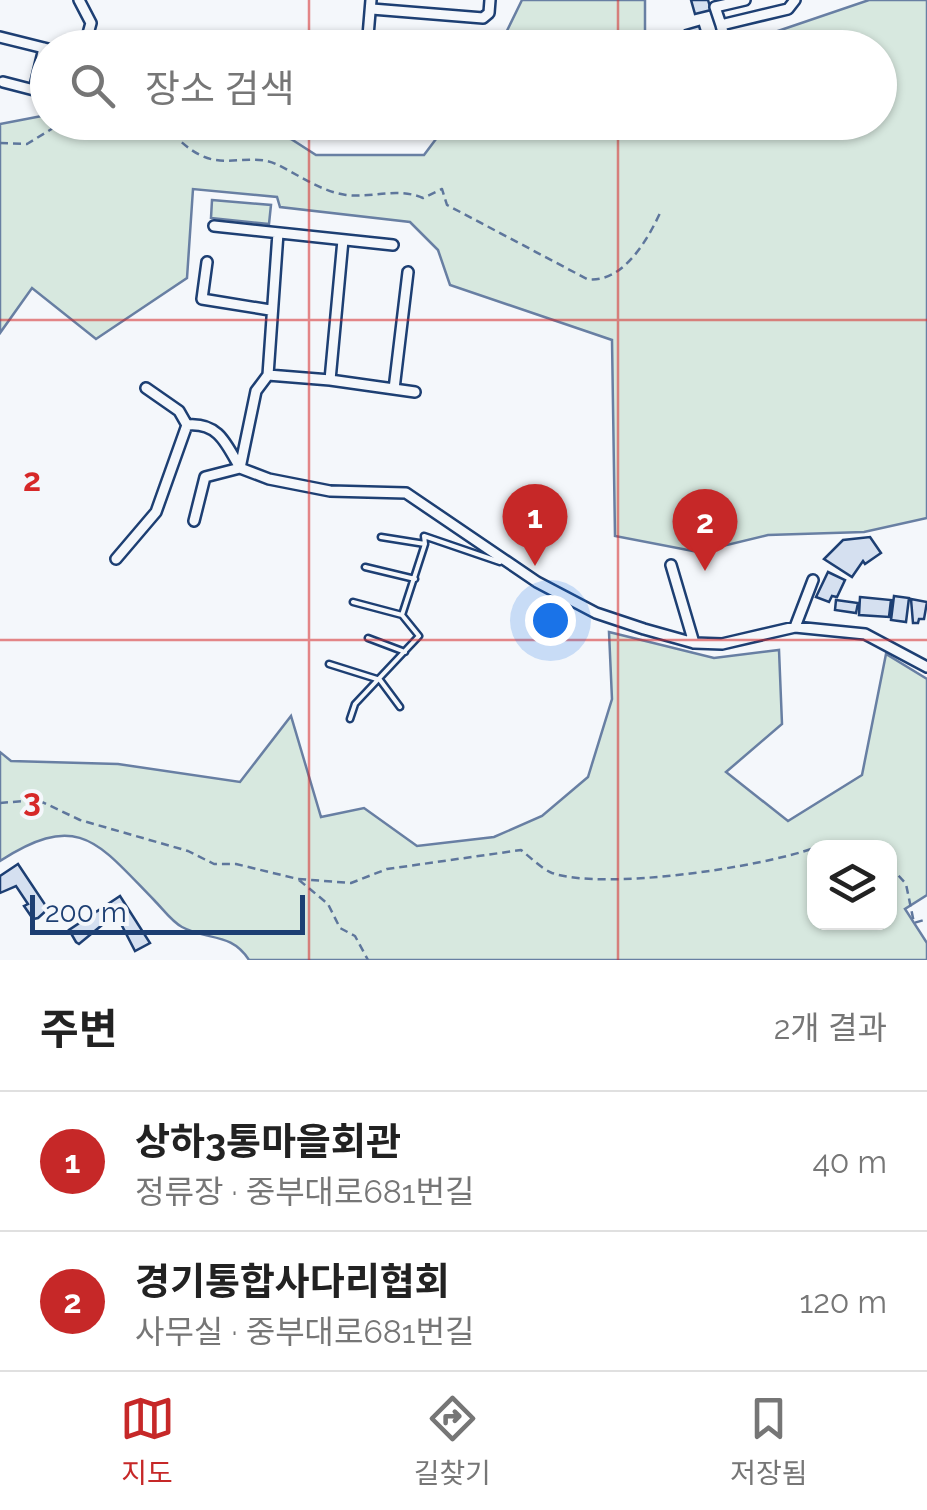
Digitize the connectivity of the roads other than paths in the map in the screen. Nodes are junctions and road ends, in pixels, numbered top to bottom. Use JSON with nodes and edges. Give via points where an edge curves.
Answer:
{"nodes":[{"id":1,"x":79,"y":0,"type":"edge"},
{"id":2,"x":490,"y":0,"type":"edge"},
{"id":3,"x":744,"y":0,"type":"edge"},
{"id":4,"x":795,"y":0,"type":"edge"},
{"id":5,"x":371,"y":5,"type":"edge"},
{"id":6,"x":721,"y":25,"type":"junction"},
{"id":7,"x":88,"y":30,"type":"edge"},
{"id":8,"x":369,"y":30,"type":"edge"},
{"id":9,"x":723,"y":30,"type":"edge"},
{"id":10,"x":0,"y":37,"type":"edge"},
{"id":11,"x":30,"y":45,"type":"edge"},
{"id":12,"x":3,"y":82,"type":"dead end"},
{"id":13,"x":30,"y":89,"type":"edge"},
{"id":14,"x":214,"y":226,"type":"dead end"},
{"id":15,"x":278,"y":233,"type":"junction"},
{"id":16,"x":344,"y":240,"type":"junction"},
{"id":17,"x":393,"y":245,"type":"dead end"},
{"id":18,"x":206,"y":262,"type":"dead end"},
{"id":19,"x":408,"y":272,"type":"dead end"},
{"id":20,"x":270,"y":310,"type":"junction"},
{"id":21,"x":268,"y":375,"type":"junction"},
{"id":22,"x":330,"y":380,"type":"junction"},
{"id":23,"x":146,"y":388,"type":"dead end"},
{"id":24,"x":394,"y":389,"type":"junction"},
{"id":25,"x":414,"y":392,"type":"dead end"},
{"id":26,"x":187,"y":425,"type":"junction"},
{"id":27,"x":240,"y":468,"type":"junction"},
{"id":28,"x":194,"y":522,"type":"dead end"},
{"id":29,"x":381,"y":537,"type":"dead end"},
{"id":30,"x":426,"y":544,"type":"junction"},
{"id":31,"x":116,"y":559,"type":"dead end"},
{"id":32,"x":511,"y":564,"type":"junction"},
{"id":33,"x":671,"y":565,"type":"dead end"},
{"id":34,"x":365,"y":567,"type":"dead end"},
{"id":35,"x":415,"y":578,"type":"junction"},
{"id":36,"x":812,"y":580,"type":"dead end"},
{"id":37,"x":353,"y":602,"type":"dead end"},
{"id":38,"x":402,"y":615,"type":"junction"},
{"id":39,"x":796,"y":628,"type":"junction"},
{"id":40,"x":368,"y":638,"type":"dead end"},
{"id":41,"x":694,"y":643,"type":"junction"},
{"id":42,"x":404,"y":652,"type":"junction"},
{"id":43,"x":330,"y":664,"type":"dead end"},
{"id":44,"x":927,"y":666,"type":"edge"},
{"id":45,"x":380,"y":680,"type":"junction"},
{"id":46,"x":400,"y":707,"type":"dead end"},
{"id":47,"x":350,"y":720,"type":"dead end"}],
"edges":[{"from":1,"to":7,"type":"street"},
{"from":2,"to":5,"type":"street","via":[[483,18]]},
{"from":3,"to":6,"type":"street","via":[[715,7]]},
{"from":4,"to":6,"type":"street","via":[[788,9]]},
{"from":5,"to":8,"type":"street"},
{"from":6,"to":9,"type":"street"},
{"from":10,"to":11,"type":"street"},
{"from":12,"to":13,"type":"street"},
{"from":14,"to":15,"type":"street"},
{"from":15,"to":16,"type":"street"},
{"from":15,"to":20,"type":"street"},
{"from":16,"to":17,"type":"street"},
{"from":16,"to":22,"type":"street"},
{"from":18,"to":20,"type":"street","via":[[202,299]]},
{"from":19,"to":24,"type":"street"},
{"from":20,"to":21,"type":"street"},
{"from":21,"to":22,"type":"street"},
{"from":21,"to":27,"type":"street","via":[[256,391]]},
{"from":22,"to":24,"type":"street"},
{"from":23,"to":26,"type":"street"},
{"from":24,"to":25,"type":"street"},
{"from":26,"to":27,"type":"street","via":[[204,424],[222,435]]},
{"from":26,"to":31,"type":"street","via":[[156,512]]},
{"from":27,"to":28,"type":"street","via":[[205,477]]},
{"from":27,"to":32,"type":"street","via":[[330,491],[406,492]]},
{"from":29,"to":30,"type":"lane"},
{"from":30,"to":32,"type":"lane","via":[[424,536]]},
{"from":30,"to":35,"type":"lane"},
{"from":32,"to":41,"type":"street","via":[[596,613]]},
{"from":33,"to":41,"type":"street"},
{"from":34,"to":35,"type":"lane"},
{"from":35,"to":38,"type":"lane"},
{"from":36,"to":39,"type":"street"},
{"from":37,"to":38,"type":"lane"},
{"from":38,"to":42,"type":"lane","via":[[419,636]]},
{"from":39,"to":41,"type":"street","via":[[722,644]]},
{"from":39,"to":44,"type":"street","via":[[865,634]]},
{"from":40,"to":42,"type":"lane"},
{"from":42,"to":45,"type":"lane"},
{"from":43,"to":45,"type":"lane"},
{"from":45,"to":46,"type":"lane"},
{"from":45,"to":47,"type":"lane","via":[[355,704]]}]}
